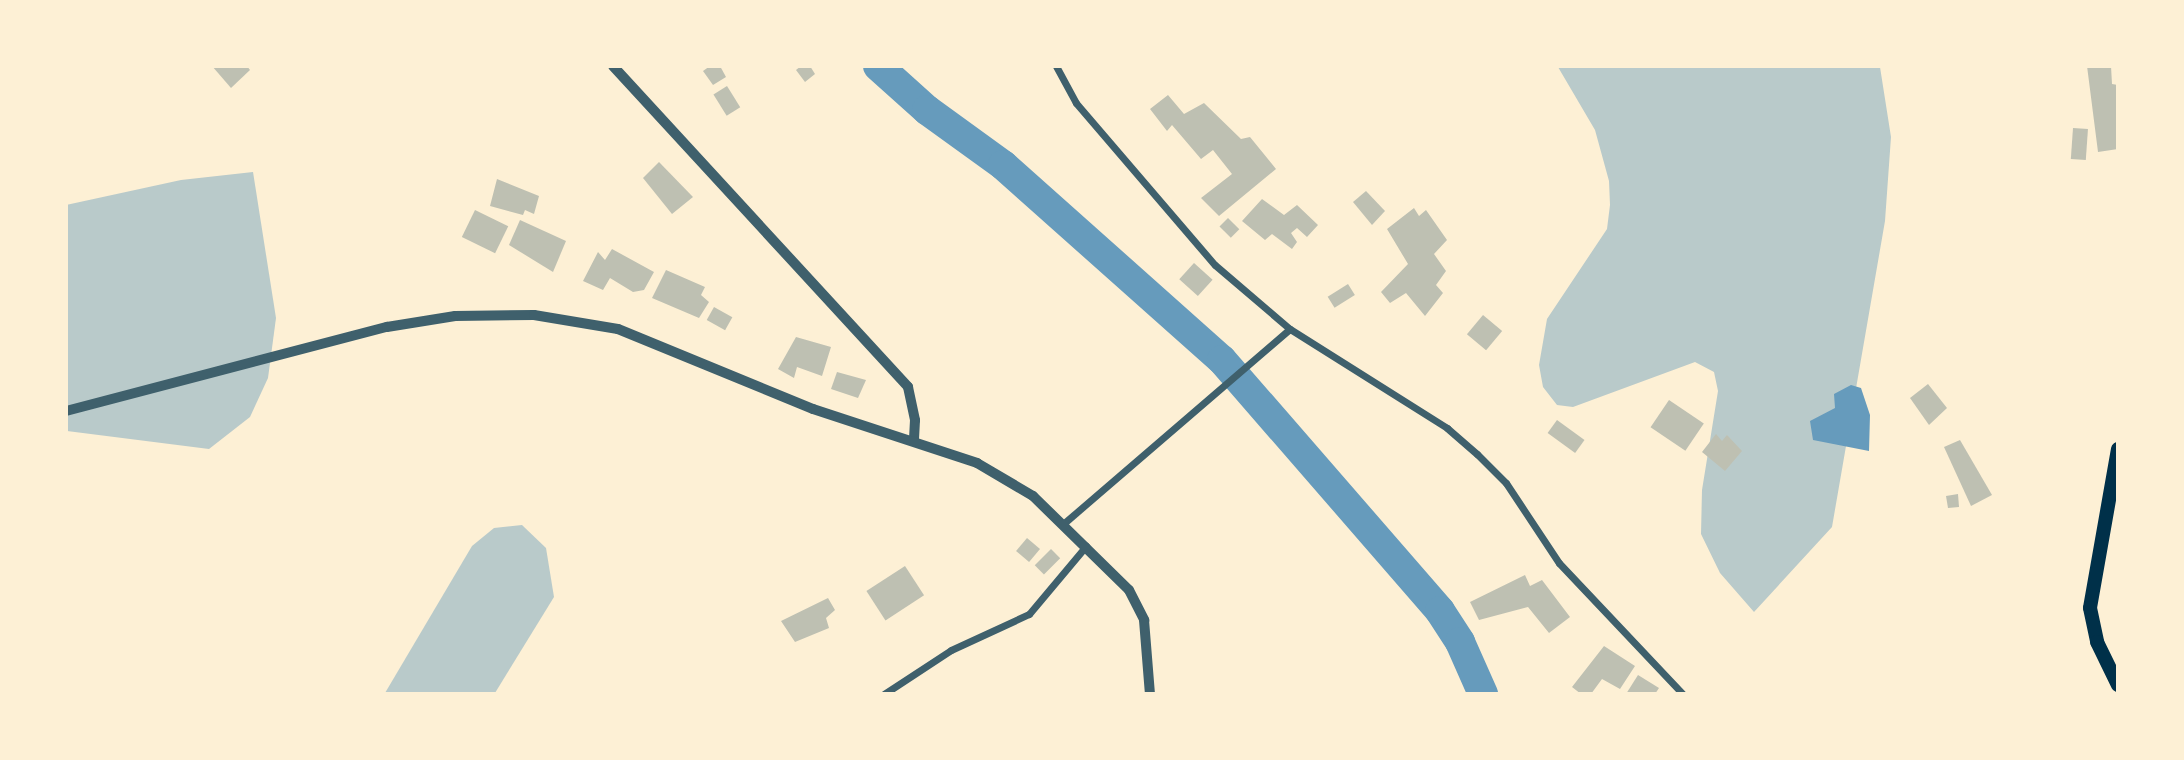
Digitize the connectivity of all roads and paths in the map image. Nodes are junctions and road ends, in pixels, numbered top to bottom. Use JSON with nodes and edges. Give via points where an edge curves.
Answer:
{"nodes":[{"id":1,"x":613,"y":66,"type":"edge"},
{"id":2,"x":1056,"y":66,"type":"edge"},
{"id":3,"x":1290,"y":329,"type":"junction"},
{"id":4,"x":66,"y":411,"type":"edge"},
{"id":5,"x":914,"y":441,"type":"junction"},
{"id":6,"x":2118,"y":449,"type":"edge"},
{"id":7,"x":1063,"y":524,"type":"junction"},
{"id":8,"x":1086,"y":546,"type":"junction"},
{"id":9,"x":2118,"y":685,"type":"edge"},
{"id":10,"x":884,"y":694,"type":"edge"},
{"id":11,"x":1150,"y":694,"type":"edge"},
{"id":12,"x":1684,"y":694,"type":"edge"}],
"edges":[{"from":1,"to":5,"type":"street","via":[[908,387]]},
{"from":2,"to":3,"type":"street","via":[[1076,103],[1215,265]]},
{"from":3,"to":7,"type":"street"},
{"from":3,"to":12,"type":"street","via":[[1447,428],[1478,454],[1506,483],[1559,563]]},
{"from":4,"to":5,"type":"street","via":[[387,327],[455,316],[534,315],[618,329],[813,409]]},
{"from":5,"to":7,"type":"street","via":[[999,475]]},
{"from":6,"to":9,"type":"main road","via":[[2090,608],[2097,642]]},
{"from":7,"to":8,"type":"street"},
{"from":8,"to":10,"type":"street","via":[[1029,614],[951,650]]},
{"from":8,"to":11,"type":"street","via":[[1129,590],[1144,620]]}]}
